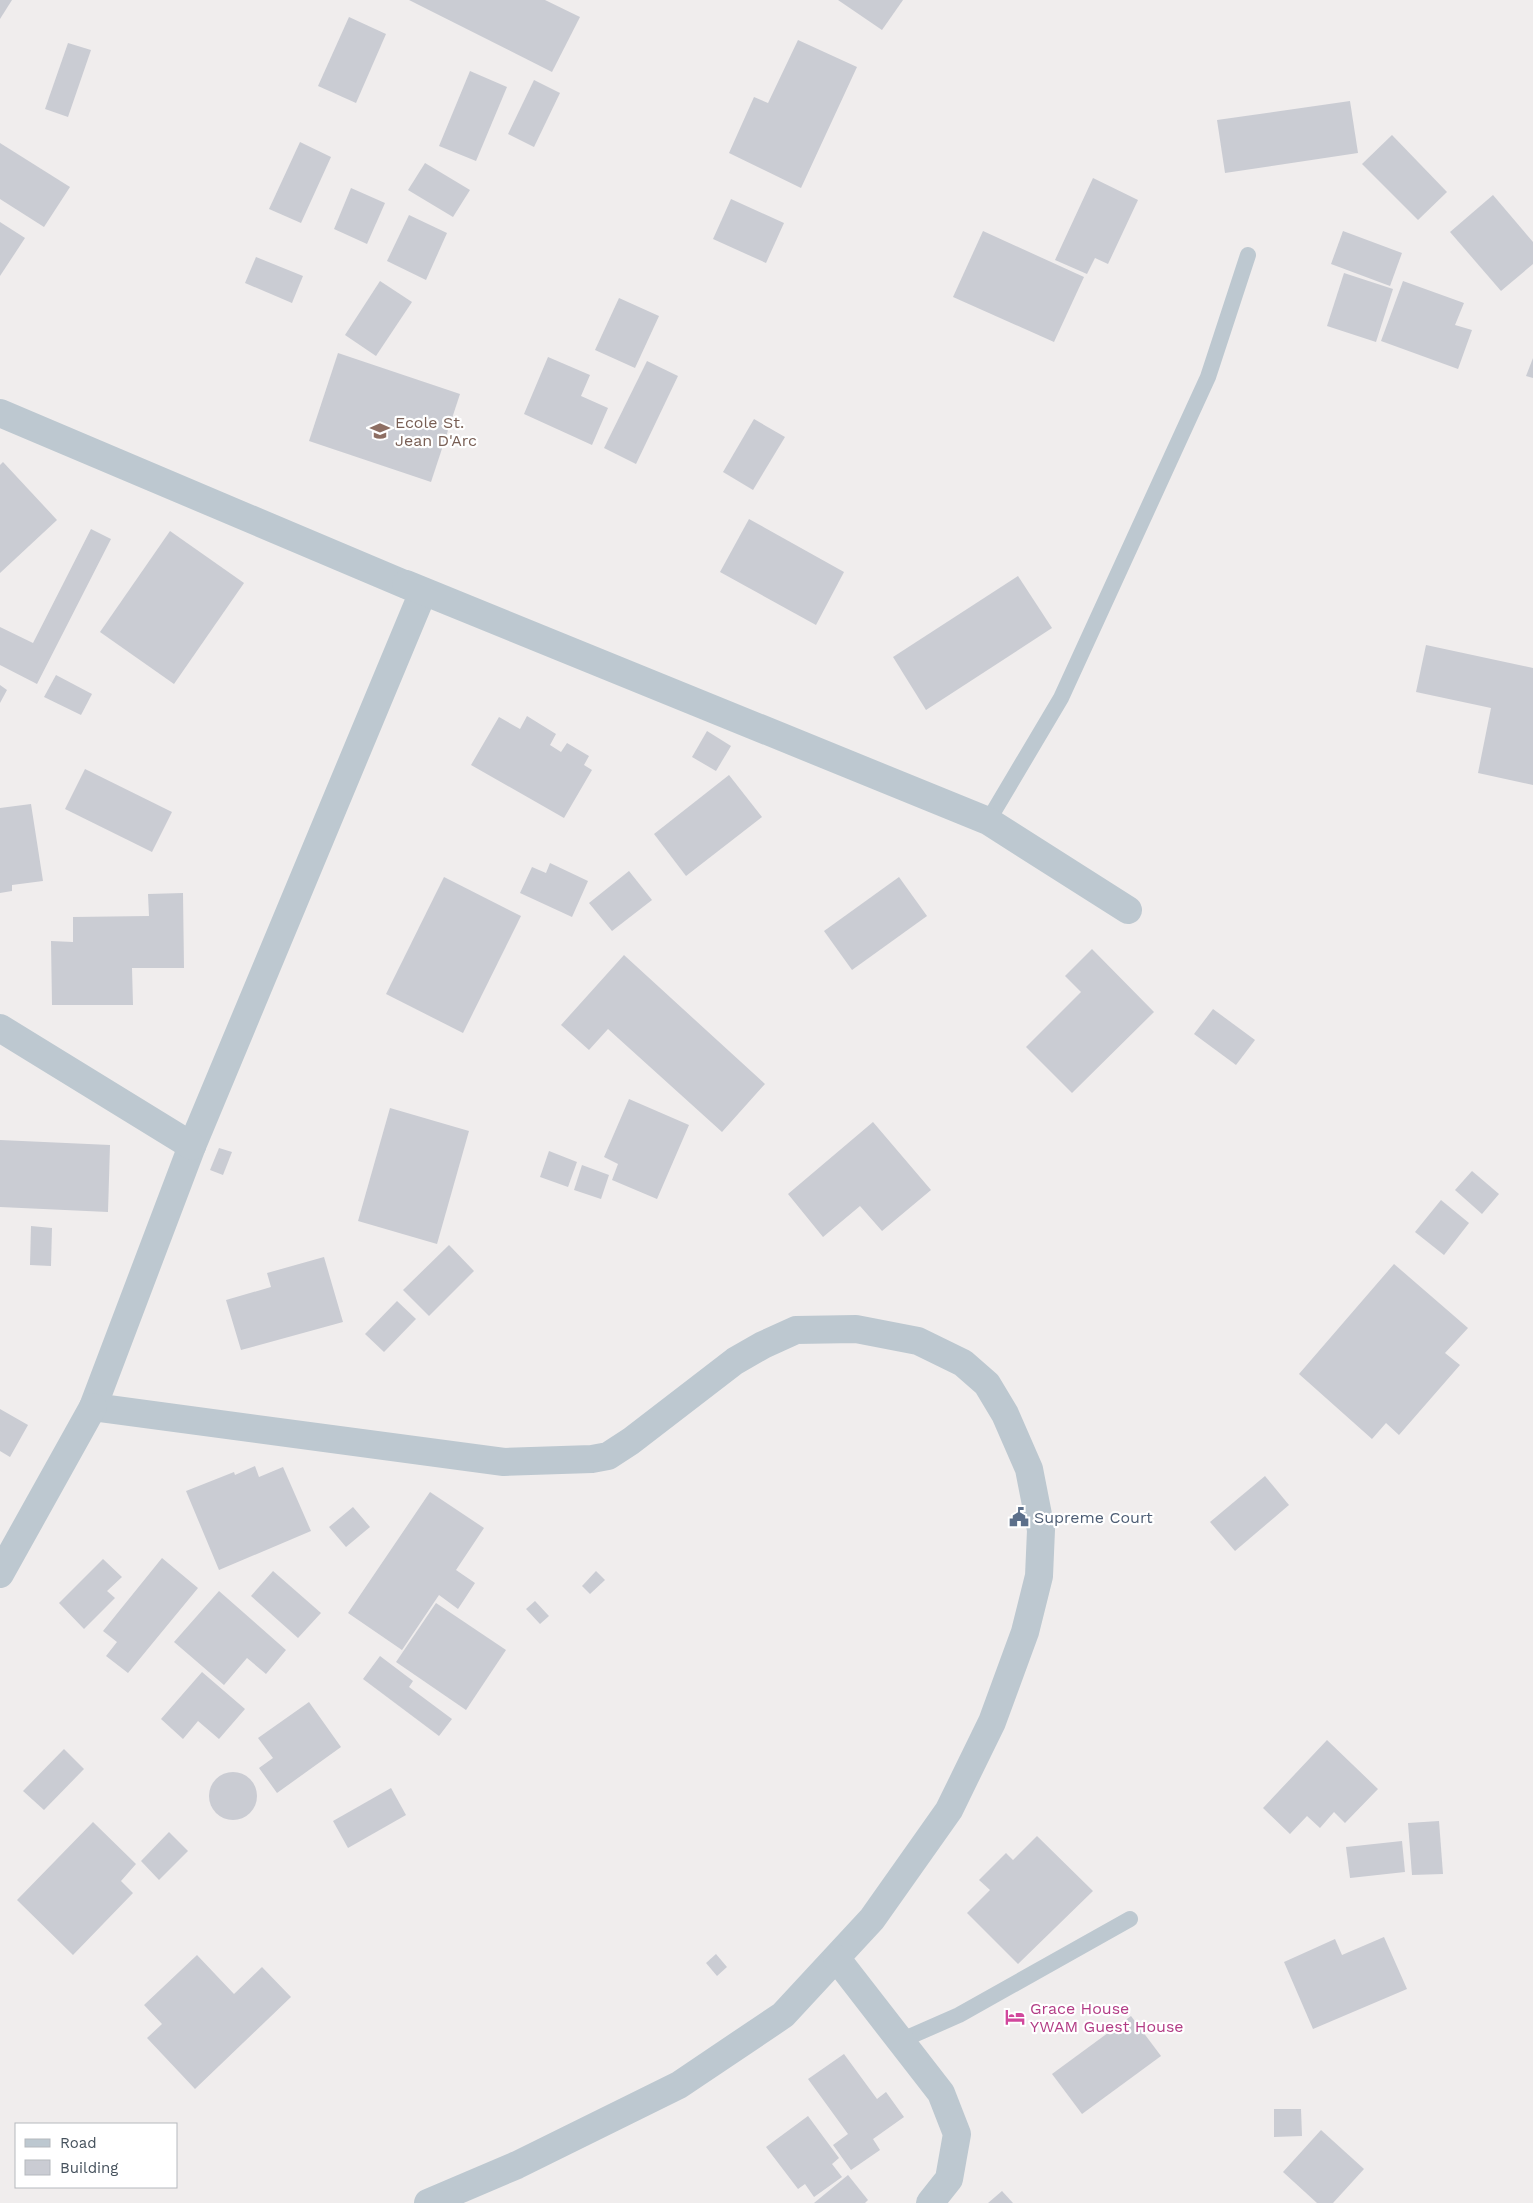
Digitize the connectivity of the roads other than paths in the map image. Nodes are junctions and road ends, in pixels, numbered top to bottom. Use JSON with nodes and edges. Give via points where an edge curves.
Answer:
{"nodes":[{"id":1,"x":1248,"y":255,"type":"dead end"},
{"id":2,"x":0,"y":413,"type":"edge"},
{"id":3,"x":402,"y":582,"type":"junction"},
{"id":4,"x":988,"y":821,"type":"junction"},
{"id":5,"x":1128,"y":910,"type":"dead end"},
{"id":6,"x":0,"y":1028,"type":"edge"},
{"id":7,"x":192,"y":1146,"type":"junction"},
{"id":8,"x":93,"y":1407,"type":"junction"},
{"id":9,"x":0,"y":1574,"type":"edge"},
{"id":10,"x":1130,"y":1919,"type":"dead end"},
{"id":11,"x":836,"y":1959,"type":"junction"},
{"id":12,"x":902,"y":2040,"type":"junction"},
{"id":13,"x":428,"y":2203,"type":"edge"},
{"id":14,"x":930,"y":2203,"type":"edge"}],
"edges":[{"from":1,"to":4,"type":"lane","via":[[1208,378],[1061,698]]},
{"from":2,"to":3,"type":"street"},
{"from":3,"to":4,"type":"street"},
{"from":3,"to":7,"type":"street","via":[[423,592]]},
{"from":4,"to":5,"type":"street"},
{"from":6,"to":7,"type":"street"},
{"from":7,"to":8,"type":"street"},
{"from":8,"to":9,"type":"street"},
{"from":8,"to":11,"type":"street","via":[[504,1462],[568,1461],[608,1456],[735,1361],[796,1330],[856,1329],[918,1341],[963,1363],[986,1384],[1005,1414],[1029,1469],[1041,1530],[1039,1576],[1025,1632],[992,1722],[949,1810],[872,1919]]},
{"from":10,"to":12,"type":"lane","via":[[959,2015]]},
{"from":11,"to":12,"type":"street"},
{"from":11,"to":13,"type":"street","via":[[783,2015],[679,2085],[517,2165]]},
{"from":12,"to":14,"type":"street","via":[[941,2093],[957,2134],[948,2179]]}]}
